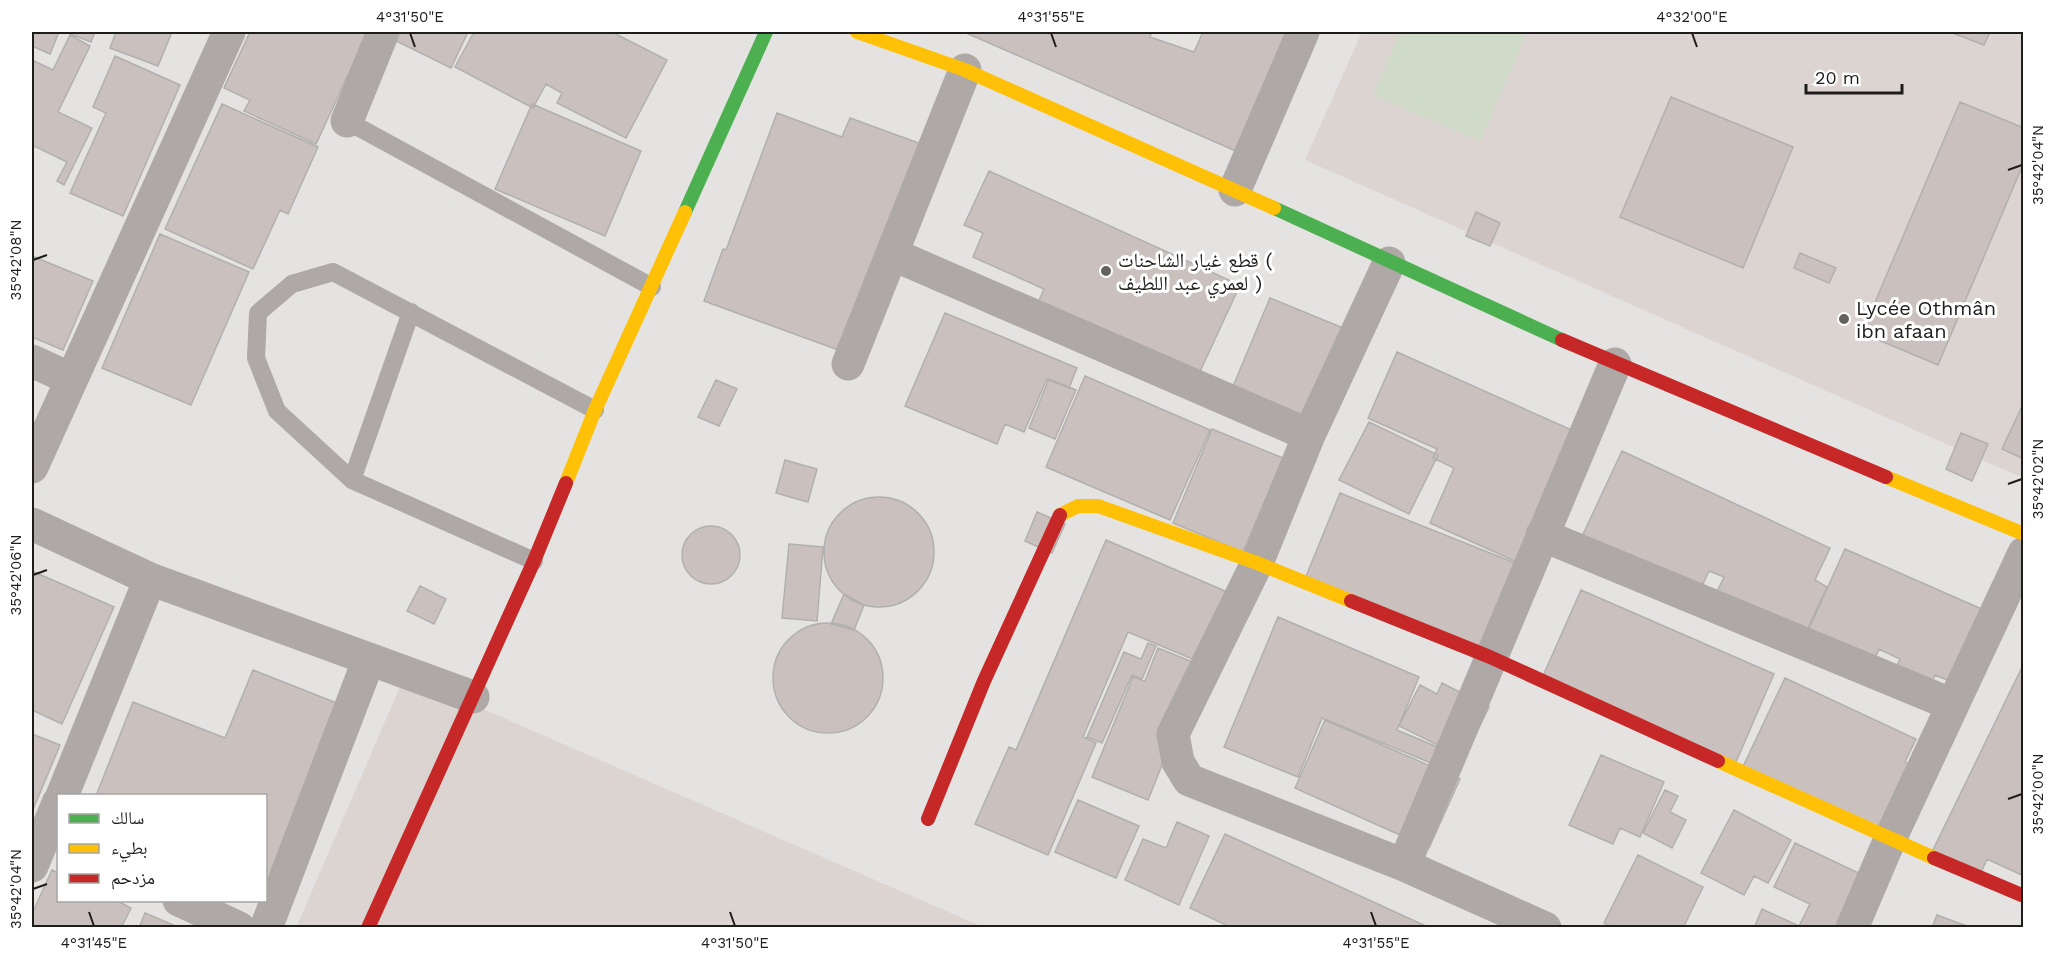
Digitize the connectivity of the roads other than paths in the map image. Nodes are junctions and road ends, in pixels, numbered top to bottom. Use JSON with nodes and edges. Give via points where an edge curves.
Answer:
{"nodes":[{"id":1,"x":229,"y":32,"type":"edge"},
{"id":2,"x":383,"y":32,"type":"edge"},
{"id":3,"x":766,"y":32,"type":"edge"},
{"id":4,"x":857,"y":32,"type":"edge"},
{"id":5,"x":1303,"y":32,"type":"edge"},
{"id":6,"x":965,"y":70,"type":"junction"},
{"id":7,"x":347,"y":121,"type":"joint"},
{"id":8,"x":1235,"y":190,"type":"junction"},
{"id":9,"x":892,"y":254,"type":"junction"},
{"id":10,"x":1389,"y":263,"type":"junction"},
{"id":11,"x":652,"y":287,"type":"junction"},
{"id":12,"x":411,"y":312,"type":"junction"},
{"id":13,"x":32,"y":361,"type":"edge"},
{"id":14,"x":848,"y":364,"type":"dead end"},
{"id":15,"x":1615,"y":364,"type":"junction"},
{"id":16,"x":70,"y":379,"type":"junction"},
{"id":17,"x":595,"y":410,"type":"junction"},
{"id":18,"x":1309,"y":435,"type":"junction"},
{"id":19,"x":32,"y":467,"type":"edge"},
{"id":20,"x":352,"y":480,"type":"junction"},
{"id":21,"x":32,"y":524,"type":"edge"},
{"id":22,"x":2024,"y":534,"type":"edge"},
{"id":23,"x":1542,"y":535,"type":"junction"},
{"id":24,"x":2024,"y":552,"type":"edge"},
{"id":25,"x":534,"y":561,"type":"junction"},
{"id":26,"x":1257,"y":563,"type":"junction"},
{"id":27,"x":150,"y":579,"type":"junction"},
{"id":28,"x":1490,"y":657,"type":"junction"},
{"id":29,"x":369,"y":659,"type":"junction"},
{"id":30,"x":473,"y":697,"type":"junction"},
{"id":31,"x":1953,"y":705,"type":"junction"},
{"id":32,"x":62,"y":794,"type":"edge"},
{"id":33,"x":57,"y":806,"type":"edge"},
{"id":34,"x":928,"y":819,"type":"dead end"},
{"id":35,"x":1890,"y":839,"type":"junction"},
{"id":36,"x":41,"y":846,"type":"edge"},
{"id":37,"x":1404,"y":865,"type":"junction"},
{"id":38,"x":2024,"y":896,"type":"edge"},
{"id":39,"x":183,"y":902,"type":"edge"},
{"id":40,"x":239,"y":927,"type":"edge"},
{"id":41,"x":266,"y":927,"type":"edge"},
{"id":42,"x":368,"y":927,"type":"edge"},
{"id":43,"x":1545,"y":927,"type":"edge"},
{"id":44,"x":1852,"y":927,"type":"edge"}],
"edges":[{"from":1,"to":16,"type":"street"},
{"from":2,"to":7,"type":"street"},
{"from":3,"to":11,"type":"street"},
{"from":4,"to":6,"type":"street"},
{"from":5,"to":8,"type":"street"},
{"from":6,"to":8,"type":"street"},
{"from":6,"to":9,"type":"street"},
{"from":7,"to":11,"type":"lane"},
{"from":8,"to":10,"type":"street"},
{"from":9,"to":14,"type":"street"},
{"from":9,"to":18,"type":"street"},
{"from":10,"to":15,"type":"street"},
{"from":10,"to":18,"type":"street"},
{"from":11,"to":17,"type":"street"},
{"from":12,"to":17,"type":"lane"},
{"from":12,"to":20,"type":"lane"},
{"from":12,"to":20,"type":"lane","via":[[333,272],[292,284],[258,313],[255,358],[277,411]]},
{"from":13,"to":16,"type":"street"},
{"from":15,"to":22,"type":"street"},
{"from":15,"to":23,"type":"street"},
{"from":16,"to":19,"type":"street"},
{"from":17,"to":25,"type":"street"},
{"from":18,"to":26,"type":"street"},
{"from":20,"to":25,"type":"lane"},
{"from":21,"to":27,"type":"street"},
{"from":23,"to":28,"type":"street"},
{"from":23,"to":31,"type":"street"},
{"from":24,"to":31,"type":"street"},
{"from":25,"to":30,"type":"street"},
{"from":26,"to":28,"type":"street"},
{"from":26,"to":34,"type":"street","via":[[1098,506],[1072,506],[1060,514],[984,681]]},
{"from":26,"to":37,"type":"street","via":[[1173,734],[1178,762],[1190,780]]},
{"from":27,"to":29,"type":"street"},
{"from":27,"to":32,"type":"street"},
{"from":28,"to":35,"type":"street"},
{"from":28,"to":37,"type":"street"},
{"from":29,"to":30,"type":"street"},
{"from":29,"to":41,"type":"street"},
{"from":30,"to":42,"type":"street"},
{"from":31,"to":35,"type":"street"},
{"from":33,"to":36,"type":"street"},
{"from":35,"to":38,"type":"street"},
{"from":35,"to":44,"type":"street"},
{"from":37,"to":43,"type":"street"},
{"from":39,"to":40,"type":"street"}]}
